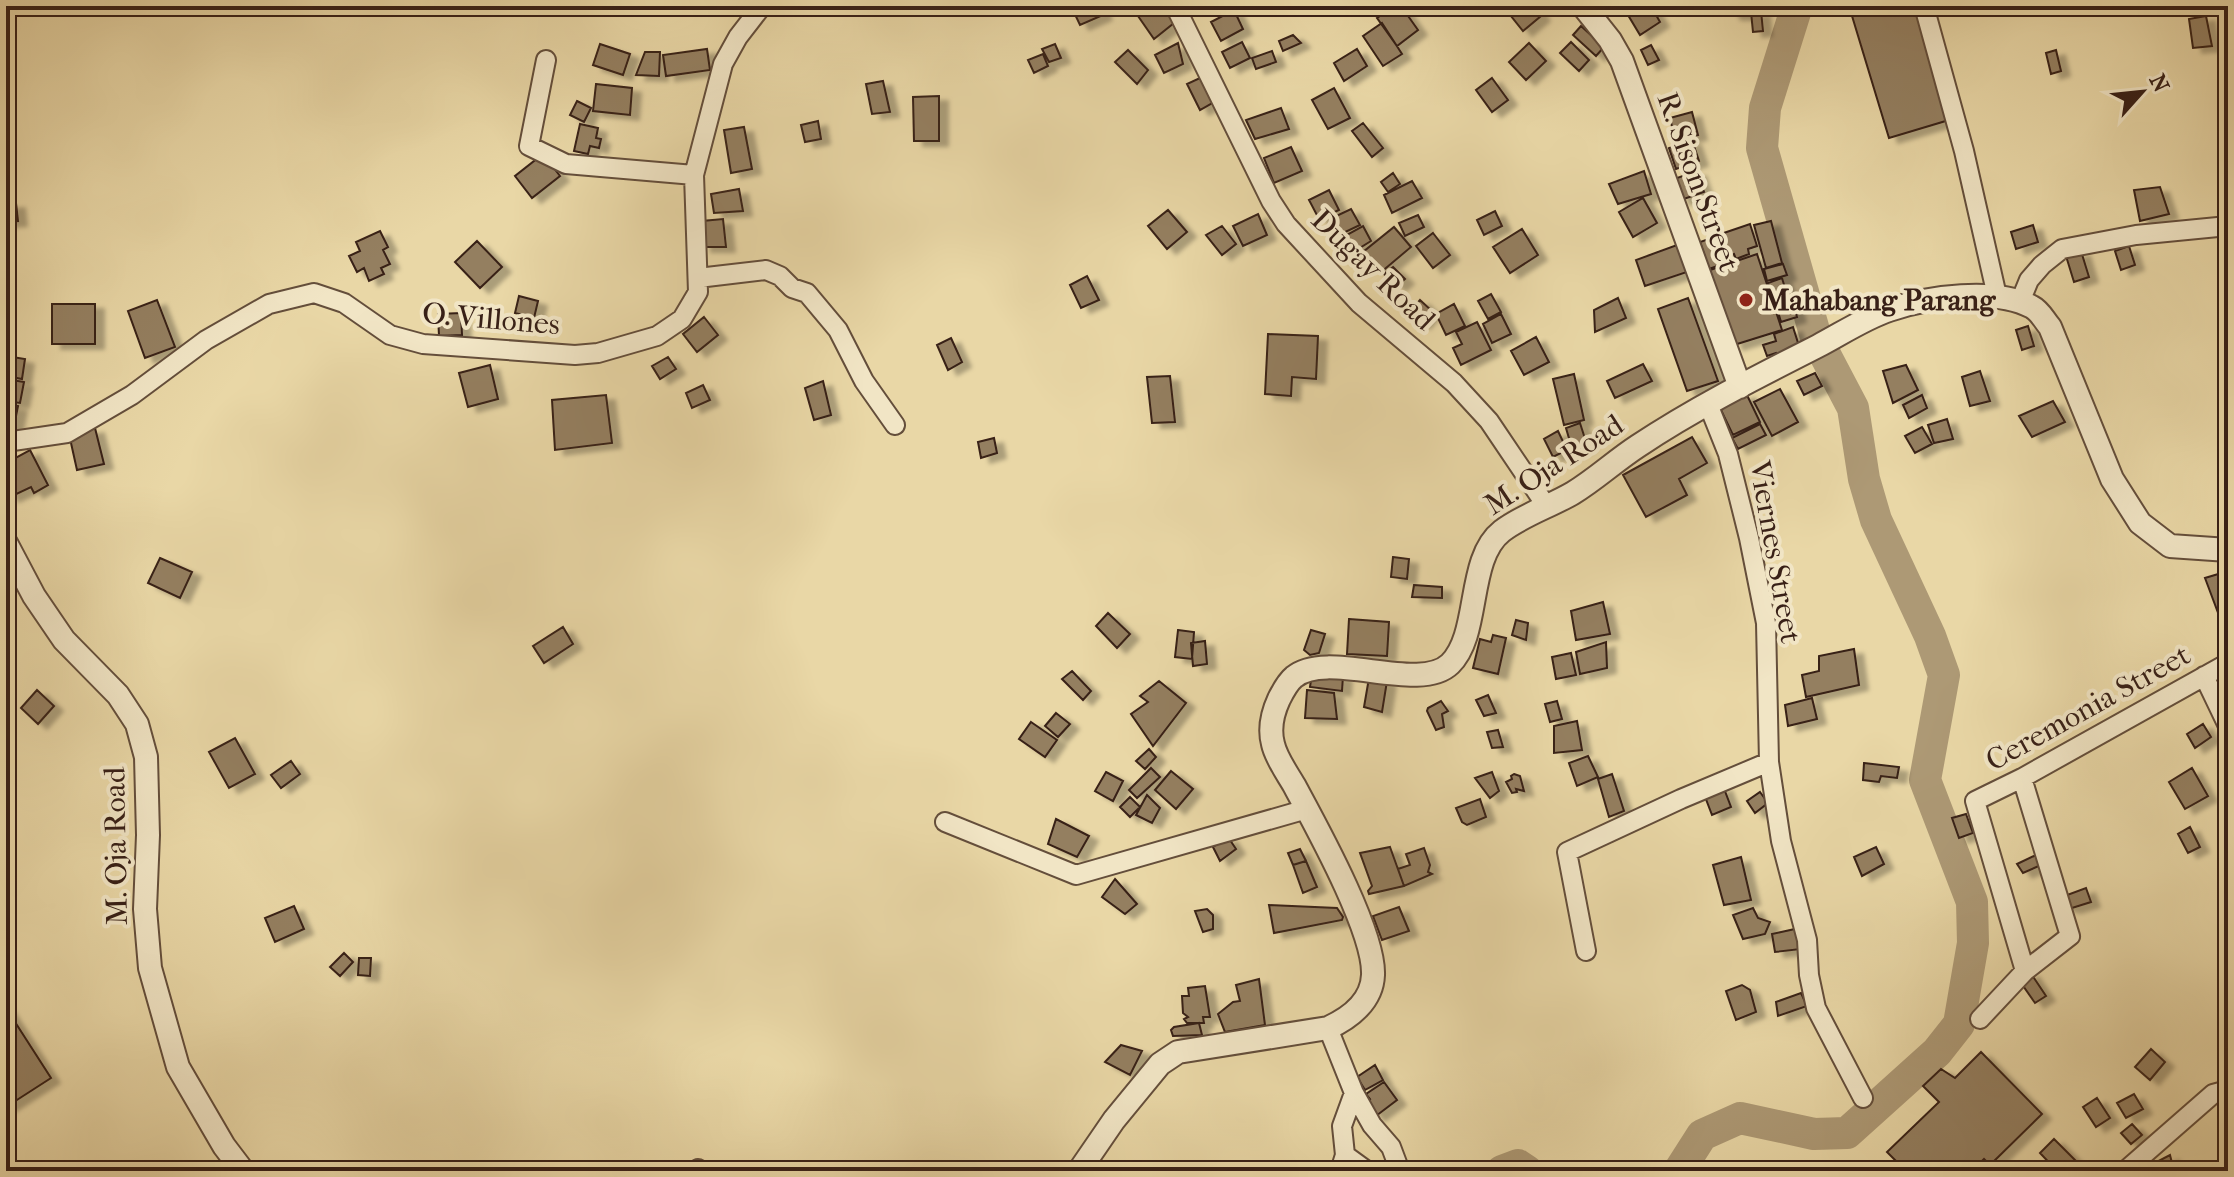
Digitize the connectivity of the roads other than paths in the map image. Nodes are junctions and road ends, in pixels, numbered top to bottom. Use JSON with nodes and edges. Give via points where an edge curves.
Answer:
{"nodes":[{"id":1,"x":762,"y":6,"type":"edge"},
{"id":2,"x":1175,"y":6,"type":"edge"},
{"id":3,"x":1583,"y":6,"type":"edge"},
{"id":4,"x":1924,"y":6,"type":"edge"},
{"id":5,"x":546,"y":60,"type":"dead end"},
{"id":6,"x":694,"y":175,"type":"junction"},
{"id":7,"x":2228,"y":226,"type":"edge"},
{"id":8,"x":698,"y":278,"type":"junction"},
{"id":9,"x":1997,"y":296,"type":"junction"},
{"id":10,"x":2020,"y":302,"type":"junction"},
{"id":11,"x":1740,"y":387,"type":"junction"},
{"id":12,"x":1708,"y":404,"type":"junction"},
{"id":13,"x":895,"y":425,"type":"dead end"},
{"id":14,"x":6,"y":442,"type":"edge"},
{"id":15,"x":1547,"y":507,"type":"junction"},
{"id":16,"x":6,"y":543,"type":"edge"},
{"id":17,"x":2228,"y":550,"type":"edge"},
{"id":18,"x":2228,"y":663,"type":"edge"},
{"id":19,"x":2204,"y":676,"type":"junction"},
{"id":20,"x":2228,"y":726,"type":"edge"},
{"id":21,"x":1769,"y":762,"type":"junction"},
{"id":22,"x":2022,"y":778,"type":"junction"},
{"id":23,"x":1307,"y":809,"type":"junction"},
{"id":24,"x":945,"y":822,"type":"dead end"},
{"id":25,"x":1586,"y":951,"type":"dead end"},
{"id":26,"x":2025,"y":971,"type":"junction"},
{"id":27,"x":1980,"y":1019,"type":"dead end"},
{"id":28,"x":1328,"y":1028,"type":"junction"},
{"id":29,"x":2228,"y":1090,"type":"edge"},
{"id":30,"x":1354,"y":1093,"type":"junction"},
{"id":31,"x":1863,"y":1098,"type":"dead end"},
{"id":32,"x":1343,"y":1163,"type":"edge"},
{"id":33,"x":243,"y":1171,"type":"edge"},
{"id":34,"x":1079,"y":1171,"type":"edge"},
{"id":35,"x":1367,"y":1171,"type":"edge"},
{"id":36,"x":1400,"y":1171,"type":"edge"},
{"id":37,"x":2125,"y":1171,"type":"edge"}],
"edges":[{"from":1,"to":6,"type":"street","name":"O. Villones","via":[[723,64]]},
{"from":2,"to":15,"type":"street","name":"Dugay Road","via":[[1286,224],[1359,303],[1454,383],[1489,421]]},
{"from":3,"to":11,"type":"street","name":"R. Sison Street","via":[[1622,61]]},
{"from":4,"to":9,"type":"street"},
{"from":5,"to":6,"type":"street","via":[[529,146],[566,164]]},
{"from":6,"to":8,"type":"street","name":"O. Villones"},
{"from":7,"to":10,"type":"street","via":[[2062,249],[2029,280]]},
{"from":8,"to":13,"type":"street","via":[[766,270],[807,293],[838,330]]},
{"from":8,"to":14,"type":"street","name":"O. Villones","via":[[698,292],[682,319],[657,336],[575,355],[423,344],[390,335],[344,303],[314,293],[269,304],[67,433]]},
{"from":9,"to":10,"type":"street","name":"M. Oja Road"},
{"from":9,"to":11,"type":"street","name":"M. Oja Road","via":[[1887,310]]},
{"from":10,"to":17,"type":"street","name":"M. Oja Road","via":[[2036,309],[2050,327],[2112,479],[2140,523],[2170,546]]},
{"from":11,"to":12,"type":"street","name":"M. Oja Road"},
{"from":12,"to":15,"type":"street","name":"M. Oja Road"},
{"from":12,"to":21,"type":"street","name":"Viernes Street","via":[[1728,454],[1766,623]]},
{"from":15,"to":23,"type":"street","name":"M. Oja Road","via":[[1502,531],[1487,548],[1466,635],[1451,664],[1420,675],[1318,668],[1294,676],[1271,725],[1273,746]]},
{"from":16,"to":33,"type":"street","name":"M. Oja Road","via":[[64,640],[118,695],[137,724],[146,757],[150,968],[178,1067]]},
{"from":18,"to":19,"type":"street","name":"Ceremonia Street"},
{"from":19,"to":20,"type":"street"},
{"from":19,"to":22,"type":"street","name":"Ceremonia Street"},
{"from":21,"to":25,"type":"street","via":[[1567,852]]},
{"from":21,"to":31,"type":"street","name":"Viernes Street","via":[[1816,1008]]},
{"from":22,"to":26,"type":"street","via":[[2070,936]]},
{"from":22,"to":26,"type":"street","name":"Ceremonia Street","via":[[1975,801]]},
{"from":23,"to":24,"type":"street","via":[[1076,875]]},
{"from":23,"to":28,"type":"street","name":"M. Oja Road","via":[[1357,914],[1373,975],[1360,1008]]},
{"from":26,"to":27,"type":"street"},
{"from":28,"to":30,"type":"street"},
{"from":28,"to":34,"type":"street","name":"M. Oja Road","via":[[1178,1052],[1160,1064]]},
{"from":29,"to":37,"type":"street","via":[[2213,1094]]},
{"from":30,"to":32,"type":"street","via":[[1342,1126]]},
{"from":30,"to":36,"type":"street","via":[[1391,1147]]},
{"from":32,"to":35,"type":"street"}]}
